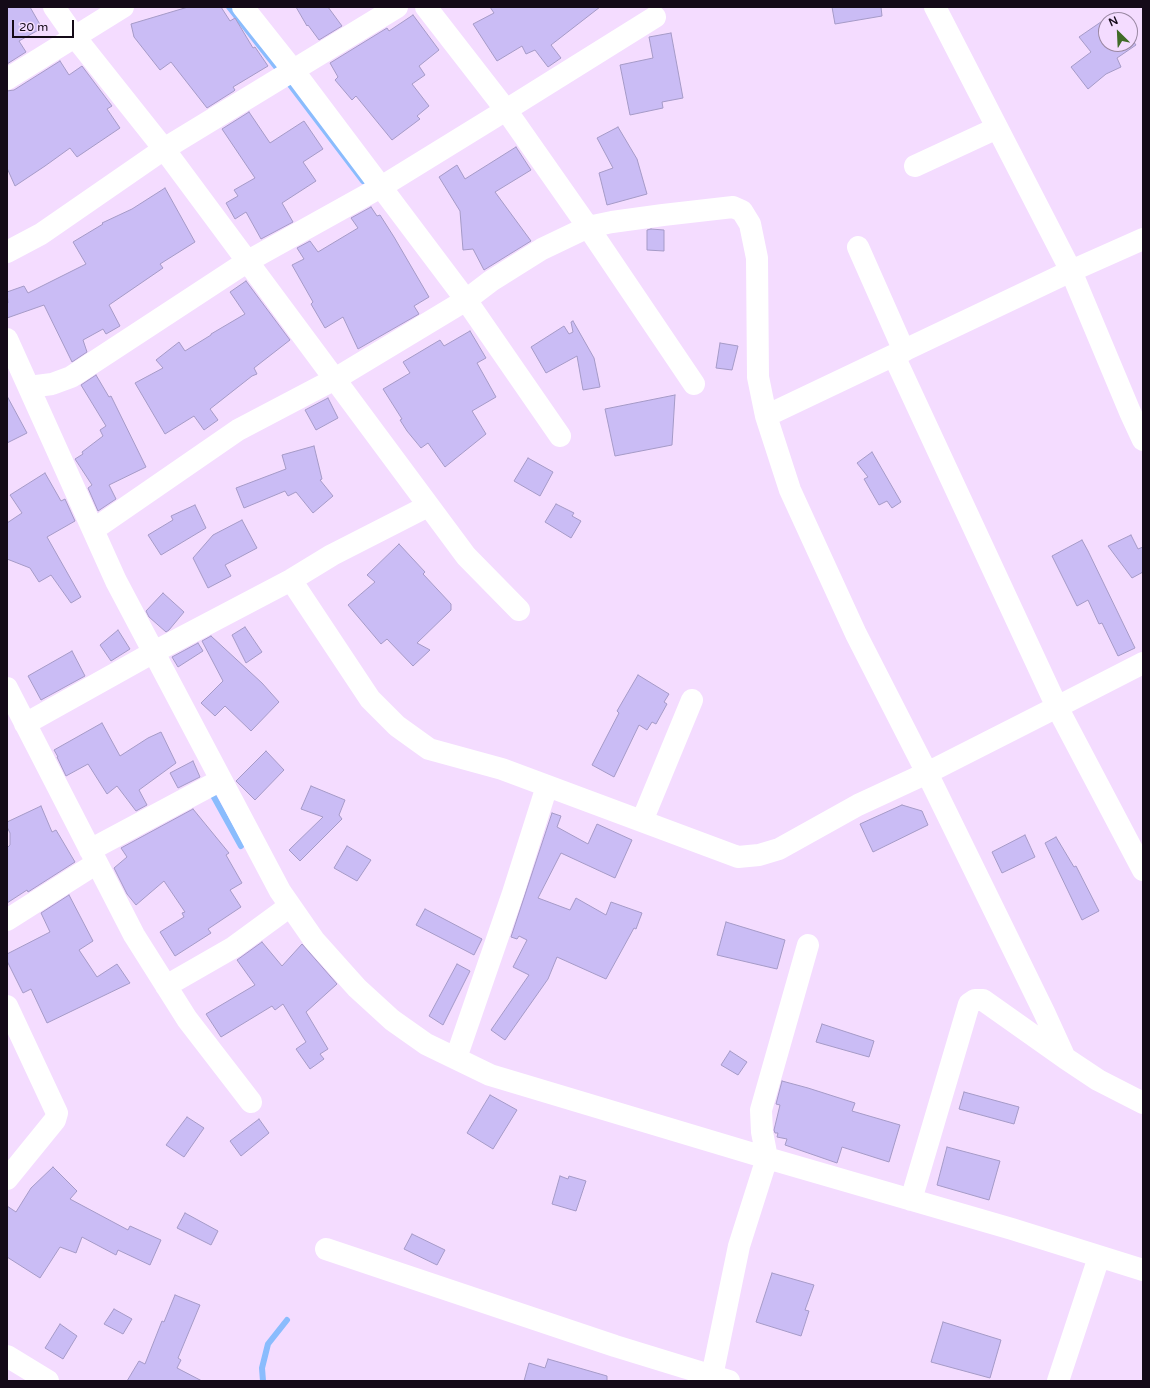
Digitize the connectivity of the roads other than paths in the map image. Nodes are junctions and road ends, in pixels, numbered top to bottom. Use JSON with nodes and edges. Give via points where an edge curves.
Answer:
{"nodes":[{"id":1,"x":54,"y":7,"type":"edge"},
{"id":2,"x":124,"y":7,"type":"edge"},
{"id":3,"x":243,"y":7,"type":"edge"},
{"id":4,"x":397,"y":7,"type":"edge"},
{"id":5,"x":426,"y":7,"type":"edge"},
{"id":6,"x":935,"y":7,"type":"edge"},
{"id":7,"x":655,"y":17,"type":"dead end"},
{"id":8,"x":75,"y":37,"type":"junction"},
{"id":9,"x":293,"y":70,"type":"junction"},
{"id":10,"x":7,"y":79,"type":"edge"},
{"id":11,"x":506,"y":110,"type":"junction"},
{"id":12,"x":997,"y":128,"type":"junction"},
{"id":13,"x":164,"y":149,"type":"junction"},
{"id":14,"x":915,"y":166,"type":"dead end"},
{"id":15,"x":381,"y":187,"type":"junction"},
{"id":16,"x":588,"y":227,"type":"junction"},
{"id":17,"x":1143,"y":239,"type":"edge"},
{"id":18,"x":858,"y":247,"type":"dead end"},
{"id":19,"x":7,"y":252,"type":"edge"},
{"id":20,"x":248,"y":261,"type":"junction"},
{"id":21,"x":1071,"y":271,"type":"junction"},
{"id":22,"x":466,"y":300,"type":"junction"},
{"id":23,"x":7,"y":339,"type":"edge"},
{"id":24,"x":899,"y":354,"type":"junction"},
{"id":25,"x":335,"y":379,"type":"junction"},
{"id":26,"x":694,"y":384,"type":"dead end"},
{"id":27,"x":29,"y":387,"type":"junction"},
{"id":28,"x":766,"y":416,"type":"junction"},
{"id":29,"x":560,"y":436,"type":"dead end"},
{"id":30,"x":1143,"y":440,"type":"edge"},
{"id":31,"x":428,"y":506,"type":"junction"},
{"id":32,"x":93,"y":530,"type":"junction"},
{"id":33,"x":291,"y":580,"type":"junction"},
{"id":34,"x":519,"y":610,"type":"dead end"},
{"id":35,"x":154,"y":652,"type":"junction"},
{"id":36,"x":1143,"y":663,"type":"edge"},
{"id":37,"x":7,"y":688,"type":"edge"},
{"id":38,"x":692,"y":700,"type":"dead end"},
{"id":39,"x":1057,"y":707,"type":"junction"},
{"id":40,"x":25,"y":724,"type":"junction"},
{"id":41,"x":927,"y":773,"type":"junction"},
{"id":42,"x":221,"y":780,"type":"junction"},
{"id":43,"x":547,"y":786,"type":"junction"},
{"id":44,"x":642,"y":821,"type":"junction"},
{"id":45,"x":93,"y":857,"type":"junction"},
{"id":46,"x":1143,"y":870,"type":"edge"},
{"id":47,"x":290,"y":906,"type":"junction"},
{"id":48,"x":7,"y":920,"type":"edge"},
{"id":49,"x":808,"y":945,"type":"dead end"},
{"id":50,"x":166,"y":986,"type":"junction"},
{"id":51,"x":7,"y":1006,"type":"edge"},
{"id":52,"x":456,"y":1058,"type":"junction"},
{"id":53,"x":1065,"y":1058,"type":"junction"},
{"id":54,"x":251,"y":1102,"type":"dead end"},
{"id":55,"x":1143,"y":1103,"type":"edge"},
{"id":56,"x":766,"y":1158,"type":"junction"},
{"id":57,"x":7,"y":1179,"type":"edge"},
{"id":58,"x":911,"y":1200,"type":"junction"},
{"id":59,"x":326,"y":1249,"type":"dead end"},
{"id":60,"x":1099,"y":1257,"type":"junction"},
{"id":61,"x":1143,"y":1270,"type":"edge"},
{"id":62,"x":7,"y":1356,"type":"edge"},
{"id":63,"x":717,"y":1379,"type":"edge"},
{"id":64,"x":48,"y":1381,"type":"edge"},
{"id":65,"x":1058,"y":1381,"type":"edge"}],
"edges":[{"from":1,"to":8,"type":"street"},
{"from":2,"to":8,"type":"street"},
{"from":3,"to":9,"type":"street"},
{"from":4,"to":9,"type":"street"},
{"from":5,"to":11,"type":"street"},
{"from":6,"to":12,"type":"street"},
{"from":7,"to":11,"type":"street"},
{"from":8,"to":10,"type":"street"},
{"from":8,"to":13,"type":"street"},
{"from":9,"to":13,"type":"street"},
{"from":9,"to":15,"type":"street"},
{"from":11,"to":15,"type":"street"},
{"from":11,"to":16,"type":"street"},
{"from":12,"to":14,"type":"street"},
{"from":12,"to":21,"type":"street"},
{"from":13,"to":19,"type":"street","via":[[41,234]]},
{"from":13,"to":20,"type":"street"},
{"from":15,"to":20,"type":"street"},
{"from":15,"to":22,"type":"street"},
{"from":16,"to":22,"type":"street","via":[[542,249]]},
{"from":16,"to":26,"type":"street"},
{"from":16,"to":28,"type":"street","via":[[733,207],[742,211],[750,224],[757,258],[758,377]]},
{"from":17,"to":21,"type":"street"},
{"from":18,"to":24,"type":"street"},
{"from":20,"to":25,"type":"street"},
{"from":20,"to":27,"type":"street","via":[[71,377],[52,384]]},
{"from":21,"to":24,"type":"street"},
{"from":21,"to":30,"type":"street"},
{"from":22,"to":25,"type":"street"},
{"from":22,"to":29,"type":"street"},
{"from":23,"to":27,"type":"street"},
{"from":24,"to":28,"type":"street"},
{"from":24,"to":39,"type":"street"},
{"from":25,"to":31,"type":"street"},
{"from":25,"to":32,"type":"street","via":[[238,430]]},
{"from":27,"to":32,"type":"street"},
{"from":28,"to":41,"type":"street","via":[[790,490],[856,634]]},
{"from":31,"to":33,"type":"street","via":[[332,555]]},
{"from":31,"to":34,"type":"street","via":[[466,556]]},
{"from":32,"to":35,"type":"street","via":[[116,581]]},
{"from":33,"to":35,"type":"street"},
{"from":33,"to":43,"type":"street","via":[[370,699],[397,726],[429,749],[502,769]]},
{"from":35,"to":40,"type":"street"},
{"from":35,"to":42,"type":"street"},
{"from":36,"to":39,"type":"street"},
{"from":37,"to":40,"type":"street"},
{"from":38,"to":44,"type":"street"},
{"from":39,"to":41,"type":"street"},
{"from":39,"to":46,"type":"street"},
{"from":40,"to":45,"type":"street"},
{"from":41,"to":44,"type":"street","via":[[858,805],[779,849],[759,855],[738,857]]},
{"from":41,"to":53,"type":"street"},
{"from":42,"to":45,"type":"street"},
{"from":42,"to":47,"type":"street"},
{"from":43,"to":44,"type":"street"},
{"from":43,"to":52,"type":"street","via":[[513,894]]},
{"from":45,"to":48,"type":"street"},
{"from":45,"to":50,"type":"street","via":[[134,935]]},
{"from":47,"to":50,"type":"street","via":[[234,947]]},
{"from":47,"to":52,"type":"street","via":[[314,940],[392,1020],[426,1044]]},
{"from":49,"to":56,"type":"street","via":[[761,1110]]},
{"from":50,"to":54,"type":"street"},
{"from":51,"to":57,"type":"street","via":[[57,1113],[55,1120]]},
{"from":52,"to":56,"type":"street","via":[[490,1075]]},
{"from":53,"to":55,"type":"street","via":[[1098,1080]]},
{"from":53,"to":58,"type":"street","via":[[982,1000],[975,1000],[969,1004]]},
{"from":56,"to":58,"type":"street"},
{"from":56,"to":63,"type":"street","via":[[739,1246]]},
{"from":58,"to":60,"type":"street"},
{"from":59,"to":63,"type":"street"},
{"from":60,"to":61,"type":"street"},
{"from":60,"to":65,"type":"street"},
{"from":62,"to":64,"type":"street"}]}
